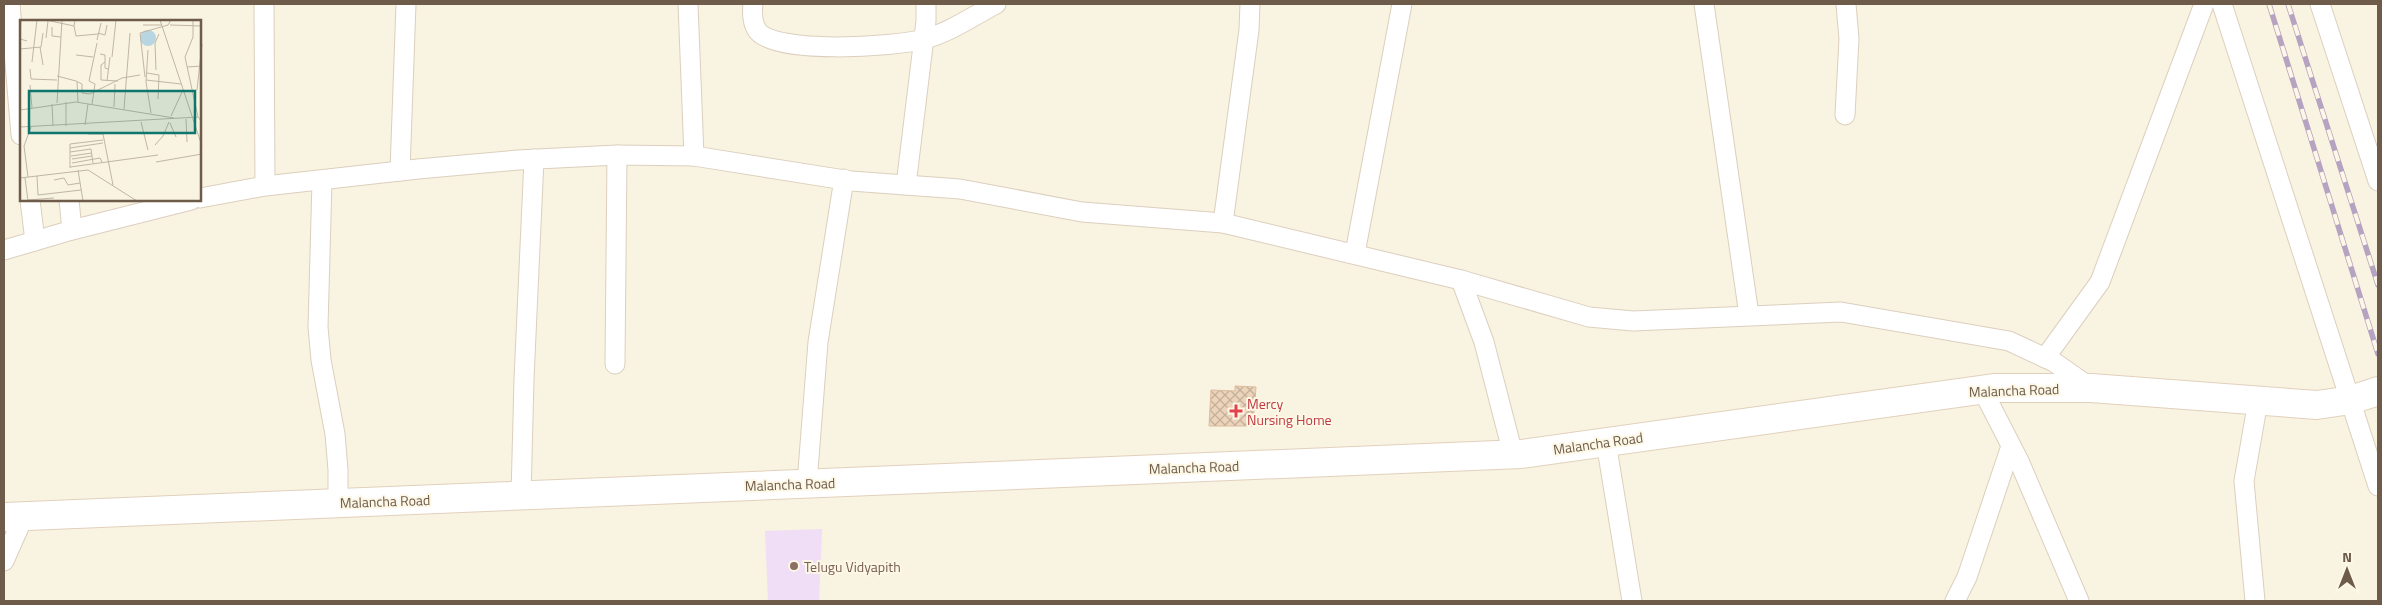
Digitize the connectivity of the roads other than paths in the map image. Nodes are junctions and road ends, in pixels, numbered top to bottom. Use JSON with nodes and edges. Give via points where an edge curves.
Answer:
{"nodes":[{"id":1,"x":10,"y":4,"type":"edge"},
{"id":2,"x":264,"y":4,"type":"edge"},
{"id":3,"x":406,"y":4,"type":"edge"},
{"id":4,"x":688,"y":4,"type":"edge"},
{"id":5,"x":753,"y":4,"type":"edge"},
{"id":6,"x":926,"y":4,"type":"edge"},
{"id":7,"x":996,"y":4,"type":"edge"},
{"id":8,"x":1250,"y":4,"type":"edge"},
{"id":9,"x":1402,"y":4,"type":"edge"},
{"id":10,"x":1704,"y":4,"type":"edge"},
{"id":11,"x":1846,"y":4,"type":"edge"},
{"id":12,"x":2204,"y":4,"type":"edge"},
{"id":13,"x":2222,"y":4,"type":"edge"},
{"id":14,"x":2320,"y":4,"type":"edge"},
{"id":15,"x":924,"y":39,"type":"junction"},
{"id":16,"x":1846,"y":114,"type":"dead end"},
{"id":17,"x":20,"y":123,"type":"edge"},
{"id":18,"x":617,"y":155,"type":"junction"},
{"id":19,"x":694,"y":156,"type":"junction"},
{"id":20,"x":534,"y":159,"type":"junction"},
{"id":21,"x":400,"y":171,"type":"junction"},
{"id":22,"x":844,"y":179,"type":"junction"},
{"id":23,"x":322,"y":181,"type":"junction"},
{"id":24,"x":2378,"y":182,"type":"edge"},
{"id":25,"x":906,"y":185,"type":"junction"},
{"id":26,"x":265,"y":186,"type":"junction"},
{"id":27,"x":201,"y":198,"type":"edge"},
{"id":28,"x":30,"y":201,"type":"edge"},
{"id":29,"x":69,"y":201,"type":"edge"},
{"id":30,"x":184,"y":201,"type":"edge"},
{"id":31,"x":158,"y":204,"type":"edge"},
{"id":32,"x":1223,"y":223,"type":"junction"},
{"id":33,"x":72,"y":230,"type":"junction"},
{"id":34,"x":35,"y":241,"type":"junction"},
{"id":35,"x":4,"y":250,"type":"edge"},
{"id":36,"x":1355,"y":254,"type":"junction"},
{"id":37,"x":1461,"y":280,"type":"junction"},
{"id":38,"x":1749,"y":315,"type":"junction"},
{"id":39,"x":2045,"y":358,"type":"junction"},
{"id":40,"x":615,"y":364,"type":"dead end"},
{"id":41,"x":2091,"y":388,"type":"junction"},
{"id":42,"x":1982,"y":389,"type":"junction"},
{"id":43,"x":2378,"y":391,"type":"edge"},
{"id":44,"x":2351,"y":400,"type":"junction"},
{"id":45,"x":2258,"y":401,"type":"junction"},
{"id":46,"x":1606,"y":442,"type":"junction"},
{"id":47,"x":2011,"y":446,"type":"junction"},
{"id":48,"x":1512,"y":454,"type":"junction"},
{"id":49,"x":807,"y":483,"type":"junction"},
{"id":50,"x":2378,"y":486,"type":"edge"},
{"id":51,"x":521,"y":496,"type":"junction"},
{"id":52,"x":338,"y":503,"type":"junction"},
{"id":53,"x":14,"y":516,"type":"edge"},
{"id":54,"x":4,"y":561,"type":"edge"},
{"id":55,"x":1632,"y":601,"type":"edge"},
{"id":56,"x":1955,"y":601,"type":"edge"},
{"id":57,"x":2079,"y":601,"type":"edge"},
{"id":58,"x":2255,"y":601,"type":"edge"}],
"edges":[{"from":1,"to":17,"type":"street"},
{"from":2,"to":26,"type":"street"},
{"from":3,"to":21,"type":"street"},
{"from":4,"to":19,"type":"street"},
{"from":5,"to":15,"type":"street","via":[[757,30],[769,40],[798,46],[876,46]]},
{"from":6,"to":15,"type":"street"},
{"from":7,"to":15,"type":"street"},
{"from":8,"to":32,"type":"street"},
{"from":9,"to":36,"type":"street"},
{"from":10,"to":38,"type":"street"},
{"from":11,"to":16,"type":"street","via":[[1849,38]]},
{"from":12,"to":39,"type":"street","via":[[2100,282]]},
{"from":13,"to":44,"type":"street"},
{"from":14,"to":24,"type":"street"},
{"from":15,"to":25,"type":"street"},
{"from":18,"to":19,"type":"street"},
{"from":18,"to":20,"type":"street"},
{"from":18,"to":40,"type":"street"},
{"from":19,"to":22,"type":"street"},
{"from":20,"to":21,"type":"street"},
{"from":20,"to":51,"type":"street","via":[[524,352]]},
{"from":21,"to":23,"type":"street"},
{"from":22,"to":25,"type":"street"},
{"from":22,"to":49,"type":"street","via":[[818,342]]},
{"from":23,"to":26,"type":"street"},
{"from":23,"to":52,"type":"street","via":[[318,327],[335,434]]},
{"from":25,"to":32,"type":"street","via":[[960,189],[1082,212]]},
{"from":26,"to":27,"type":"street"},
{"from":28,"to":34,"type":"street"},
{"from":29,"to":33,"type":"street"},
{"from":30,"to":31,"type":"street"},
{"from":31,"to":33,"type":"street"},
{"from":32,"to":36,"type":"street"},
{"from":33,"to":34,"type":"street"},
{"from":34,"to":35,"type":"street"},
{"from":36,"to":37,"type":"street"},
{"from":37,"to":38,"type":"street","via":[[1588,317],[1633,321]]},
{"from":37,"to":48,"type":"street","via":[[1484,342]]},
{"from":38,"to":39,"type":"street","via":[[1841,312],[2009,341]]},
{"from":39,"to":41,"type":"street"},
{"from":41,"to":42,"type":"street","name":"Malancha Road"},
{"from":41,"to":45,"type":"street","name":"Malancha Road"},
{"from":42,"to":46,"type":"street","name":"Malancha Road"},
{"from":42,"to":47,"type":"street"},
{"from":43,"to":44,"type":"street","name":"Malancha Road"},
{"from":44,"to":45,"type":"street","name":"Malancha Road","via":[[2316,405]]},
{"from":44,"to":50,"type":"street"},
{"from":45,"to":58,"type":"street","via":[[2244,480]]},
{"from":46,"to":48,"type":"street","name":"Malancha Road"},
{"from":46,"to":55,"type":"street"},
{"from":47,"to":56,"type":"street","via":[[1967,577]]},
{"from":47,"to":57,"type":"street"},
{"from":48,"to":49,"type":"street","name":"Malancha Road"},
{"from":49,"to":51,"type":"street","name":"Malancha Road"},
{"from":51,"to":52,"type":"street","name":"Malancha Road"},
{"from":52,"to":53,"type":"street","name":"Malancha Road"},
{"from":53,"to":54,"type":"street"}]}
